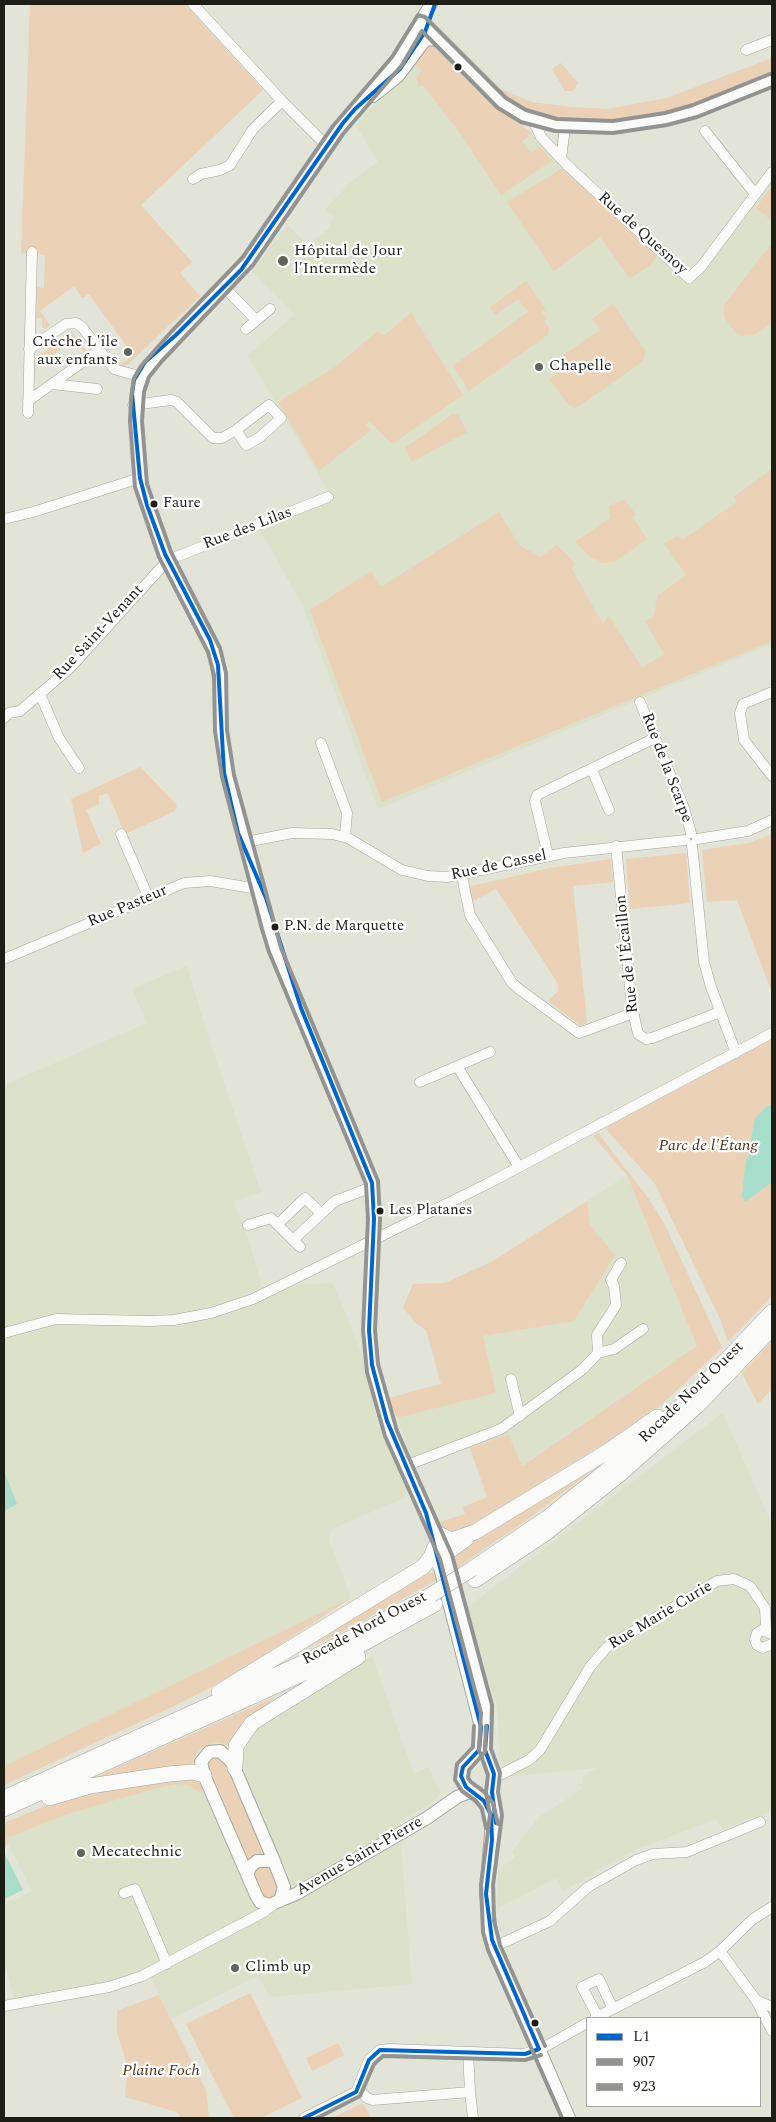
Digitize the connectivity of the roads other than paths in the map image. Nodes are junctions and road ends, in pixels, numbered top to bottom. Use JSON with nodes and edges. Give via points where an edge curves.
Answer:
{"nodes":[{"id":1,"x":193,"y":4,"type":"edge"},
{"id":2,"x":431,"y":4,"type":"edge"},
{"id":3,"x":435,"y":4,"type":"edge"},
{"id":4,"x":423,"y":24,"type":"junction"},
{"id":5,"x":772,"y":40,"type":"edge"},
{"id":6,"x":442,"y":42,"type":"junction"},
{"id":7,"x":746,"y":50,"type":"dead end"},
{"id":8,"x":772,"y":80,"type":"edge"},
{"id":9,"x":282,"y":101,"type":"junction"},
{"id":10,"x":355,"y":109,"type":"junction"},
{"id":11,"x":533,"y":120,"type":"junction"},
{"id":12,"x":565,"y":127,"type":"junction"},
{"id":13,"x":705,"y":131,"type":"dead end"},
{"id":14,"x":327,"y":146,"type":"junction"},
{"id":15,"x":561,"y":159,"type":"junction"},
{"id":16,"x":772,"y":172,"type":"edge"},
{"id":17,"x":194,"y":179,"type":"dead end"},
{"id":18,"x":755,"y":194,"type":"junction"},
{"id":19,"x":32,"y":252,"type":"dead end"},
{"id":20,"x":224,"y":287,"type":"junction"},
{"id":21,"x":270,"y":309,"type":"dead end"},
{"id":22,"x":256,"y":320,"type":"junction"},
{"id":23,"x":246,"y":329,"type":"dead end"},
{"id":24,"x":29,"y":349,"type":"junction"},
{"id":25,"x":98,"y":351,"type":"junction"},
{"id":26,"x":139,"y":377,"type":"junction"},
{"id":27,"x":52,"y":384,"type":"junction"},
{"id":28,"x":97,"y":389,"type":"dead end"},
{"id":29,"x":28,"y":401,"type":"junction"},
{"id":30,"x":135,"y":404,"type":"junction"},
{"id":31,"x":28,"y":413,"type":"dead end"},
{"id":32,"x":236,"y":430,"type":"dead end"},
{"id":33,"x":140,"y":478,"type":"junction"},
{"id":34,"x":328,"y":497,"type":"dead end"},
{"id":35,"x":4,"y":519,"type":"edge"},
{"id":36,"x":168,"y":560,"type":"junction"},
{"id":37,"x":772,"y":692,"type":"edge"},
{"id":38,"x":40,"y":694,"type":"junction"},
{"id":39,"x":640,"y":702,"type":"dead end"},
{"id":40,"x":4,"y":718,"type":"edge"},
{"id":41,"x":655,"y":738,"type":"junction"},
{"id":42,"x":321,"y":743,"type":"dead end"},
{"id":43,"x":79,"y":768,"type":"dead end"},
{"id":44,"x":592,"y":770,"type":"junction"},
{"id":45,"x":772,"y":776,"type":"edge"},
{"id":46,"x":609,"y":810,"type":"dead end"},
{"id":47,"x":772,"y":820,"type":"edge"},
{"id":48,"x":121,"y":834,"type":"dead end"},
{"id":49,"x":345,"y":837,"type":"junction"},
{"id":50,"x":691,"y":839,"type":"junction"},
{"id":51,"x":246,"y":842,"type":"junction"},
{"id":52,"x":616,"y":846,"type":"junction"},
{"id":53,"x":548,"y":855,"type":"junction"},
{"id":54,"x":462,"y":876,"type":"junction"},
{"id":55,"x":258,"y":889,"type":"junction"},
{"id":56,"x":149,"y":899,"type":"junction"},
{"id":57,"x":4,"y":959,"type":"edge"},
{"id":58,"x":720,"y":1012,"type":"junction"},
{"id":59,"x":633,"y":1013,"type":"junction"},
{"id":60,"x":772,"y":1034,"type":"edge"},
{"id":61,"x":490,"y":1052,"type":"dead end"},
{"id":62,"x":736,"y":1053,"type":"junction"},
{"id":63,"x":457,"y":1066,"type":"junction"},
{"id":64,"x":420,"y":1082,"type":"dead end"},
{"id":65,"x":519,"y":1167,"type":"junction"},
{"id":66,"x":372,"y":1187,"type":"junction"},
{"id":67,"x":321,"y":1214,"type":"junction"},
{"id":68,"x":278,"y":1224,"type":"junction"},
{"id":69,"x":248,"y":1225,"type":"dead end"},
{"id":70,"x":373,"y":1240,"type":"junction"},
{"id":71,"x":621,"y":1263,"type":"dead end"},
{"id":72,"x":772,"y":1312,"type":"edge"},
{"id":73,"x":772,"y":1328,"type":"edge"},
{"id":74,"x":643,"y":1329,"type":"dead end"},
{"id":75,"x":4,"y":1333,"type":"edge"},
{"id":76,"x":745,"y":1349,"type":"junction"},
{"id":77,"x":598,"y":1353,"type":"junction"},
{"id":78,"x":716,"y":1375,"type":"junction"},
{"id":79,"x":511,"y":1379,"type":"dead end"},
{"id":80,"x":520,"y":1416,"type":"junction"},
{"id":81,"x":405,"y":1466,"type":"junction"},
{"id":82,"x":475,"y":1532,"type":"junction"},
{"id":83,"x":441,"y":1556,"type":"junction"},
{"id":84,"x":433,"y":1600,"type":"junction"},
{"id":85,"x":417,"y":1615,"type":"junction"},
{"id":86,"x":769,"y":1632,"type":"edge"},
{"id":87,"x":772,"y":1644,"type":"edge"},
{"id":88,"x":142,"y":1736,"type":"junction"},
{"id":89,"x":469,"y":1761,"type":"junction"},
{"id":90,"x":235,"y":1768,"type":"junction"},
{"id":91,"x":492,"y":1773,"type":"junction"},
{"id":92,"x":461,"y":1774,"type":"junction"},
{"id":93,"x":204,"y":1775,"type":"junction"},
{"id":94,"x":472,"y":1792,"type":"junction"},
{"id":95,"x":4,"y":1798,"type":"edge"},
{"id":96,"x":4,"y":1810,"type":"edge"},
{"id":97,"x":438,"y":1810,"type":"junction"},
{"id":98,"x":4,"y":1817,"type":"edge"},
{"id":99,"x":760,"y":1822,"type":"dead end"},
{"id":100,"x":492,"y":1840,"type":"junction"},
{"id":101,"x":274,"y":1861,"type":"junction"},
{"id":102,"x":247,"y":1874,"type":"junction"},
{"id":103,"x":315,"y":1881,"type":"junction"},
{"id":104,"x":283,"y":1882,"type":"junction"},
{"id":105,"x":124,"y":1893,"type":"dead end"},
{"id":106,"x":256,"y":1895,"type":"junction"},
{"id":107,"x":277,"y":1903,"type":"junction"},
{"id":108,"x":772,"y":1907,"type":"edge"},
{"id":109,"x":247,"y":1919,"type":"junction"},
{"id":110,"x":494,"y":1947,"type":"junction"},
{"id":111,"x":720,"y":1952,"type":"junction"},
{"id":112,"x":167,"y":1964,"type":"junction"},
{"id":113,"x":756,"y":2000,"type":"junction"},
{"id":114,"x":4,"y":2006,"type":"edge"},
{"id":115,"x":772,"y":2007,"type":"edge"},
{"id":116,"x":613,"y":2009,"type":"junction"},
{"id":117,"x":596,"y":2017,"type":"edge"},
{"id":118,"x":598,"y":2017,"type":"edge"},
{"id":119,"x":586,"y":2024,"type":"edge"},
{"id":120,"x":772,"y":2031,"type":"edge"},
{"id":121,"x":539,"y":2049,"type":"junction"},
{"id":122,"x":468,"y":2052,"type":"junction"},
{"id":123,"x":358,"y":2089,"type":"junction"},
{"id":124,"x":470,"y":2092,"type":"junction"},
{"id":125,"x":304,"y":2118,"type":"edge"},
{"id":126,"x":473,"y":2118,"type":"edge"},
{"id":127,"x":569,"y":2118,"type":"edge"}],
"edges":[{"from":1,"to":9,"type":"street"},
{"from":2,"to":4,"type":"main road"},
{"from":3,"to":4,"type":"main road"},
{"from":4,"to":6,"type":"street"},
{"from":4,"to":10,"type":"main road","via":[[397,68]]},
{"from":5,"to":7,"type":"street"},
{"from":6,"to":10,"type":"main road","via":[[425,40],[398,76]]},
{"from":6,"to":11,"type":"street","via":[[493,96],[513,111]]},
{"from":8,"to":12,"type":"street","via":[[673,118],[613,127]]},
{"from":9,"to":14,"type":"street"},
{"from":9,"to":17,"type":"street","via":[[253,130],[230,165]]},
{"from":10,"to":14,"type":"main road"},
{"from":11,"to":12,"type":"street"},
{"from":11,"to":15,"type":"street","via":[[537,130]]},
{"from":12,"to":15,"type":"street"},
{"from":13,"to":18,"type":"street"},
{"from":14,"to":20,"type":"main road","via":[[256,251]]},
{"from":15,"to":18,"type":"street","name":"Rue de Quesnoy","via":[[689,278],[701,267]]},
{"from":16,"to":18,"type":"street","name":"Rue de Quesnoy"},
{"from":19,"to":24,"type":"street"},
{"from":20,"to":22,"type":"street"},
{"from":20,"to":26,"type":"main road"},
{"from":21,"to":22,"type":"street"},
{"from":22,"to":23,"type":"street"},
{"from":24,"to":25,"type":"street","via":[[72,323],[82,327]]},
{"from":24,"to":29,"type":"street"},
{"from":25,"to":26,"type":"street","via":[[114,369]]},
{"from":25,"to":27,"type":"street"},
{"from":26,"to":30,"type":"main road"},
{"from":27,"to":28,"type":"street"},
{"from":27,"to":29,"type":"street"},
{"from":29,"to":31,"type":"street"},
{"from":30,"to":32,"type":"street","via":[[174,401],[213,438],[222,438]]},
{"from":30,"to":33,"type":"main road"},
{"from":33,"to":35,"type":"street"},
{"from":33,"to":36,"type":"main road"},
{"from":34,"to":36,"type":"street","name":"Rue des Lilas"},
{"from":36,"to":38,"type":"street","name":"Rue Saint-Venant","via":[[71,667]]},
{"from":36,"to":51,"type":"main road","via":[[210,640],[216,658],[221,684],[224,750]]},
{"from":37,"to":45,"type":"street","via":[[741,706],[740,713],[744,740]]},
{"from":38,"to":40,"type":"street","name":"Rue Saint-Venant","via":[[18,712],[9,713]]},
{"from":38,"to":43,"type":"street","via":[[59,738]]},
{"from":39,"to":41,"type":"street","name":"Rue de la Scarpe"},
{"from":41,"to":44,"type":"street"},
{"from":41,"to":50,"type":"street","name":"Rue de la Scarpe","via":[[686,813]]},
{"from":42,"to":49,"type":"street","via":[[348,813]]},
{"from":44,"to":46,"type":"street"},
{"from":44,"to":53,"type":"street","via":[[543,790],[536,798]]},
{"from":47,"to":50,"type":"street","name":"Rue de Cassel","via":[[748,831]]},
{"from":48,"to":56,"type":"street"},
{"from":49,"to":51,"type":"street","name":"Rue de Cassel","via":[[292,833]]},
{"from":49,"to":54,"type":"street","name":"Rue de Cassel","via":[[408,872],[434,877]]},
{"from":50,"to":52,"type":"street","name":"Rue de Cassel"},
{"from":50,"to":58,"type":"street","name":"Rue de la Scarpe","via":[[703,953]]},
{"from":51,"to":55,"type":"main road"},
{"from":52,"to":53,"type":"street","name":"Rue de Cassel"},
{"from":52,"to":59,"type":"street","name":"Rue de l'Écaillon"},
{"from":53,"to":54,"type":"street","name":"Rue de Cassel"},
{"from":54,"to":59,"type":"street","via":[[470,915],[512,983],[519,989],[579,1033]]},
{"from":55,"to":56,"type":"street","name":"Rue Pasteur","via":[[193,882]]},
{"from":55,"to":66,"type":"main road","via":[[275,950]]},
{"from":56,"to":57,"type":"street","name":"Rue Pasteur"},
{"from":58,"to":59,"type":"street","name":"Rue de l'Écaillon","via":[[646,1039],[638,1034]]},
{"from":58,"to":62,"type":"street","name":"Rue de la Scarpe"},
{"from":60,"to":62,"type":"street"},
{"from":61,"to":63,"type":"street"},
{"from":62,"to":65,"type":"street"},
{"from":63,"to":64,"type":"street"},
{"from":63,"to":65,"type":"street"},
{"from":65,"to":70,"type":"street"},
{"from":66,"to":67,"type":"street","via":[[340,1198]]},
{"from":66,"to":70,"type":"main road"},
{"from":67,"to":68,"type":"street","via":[[305,1198]]},
{"from":67,"to":68,"type":"street","via":[[297,1244]]},
{"from":68,"to":69,"type":"street","via":[[271,1218]]},
{"from":70,"to":75,"type":"street","via":[[267,1294],[210,1313],[156,1321],[56,1319]]},
{"from":70,"to":81,"type":"main road","via":[[369,1330],[372,1365],[387,1421]]},
{"from":71,"to":77,"type":"street","via":[[611,1280],[616,1305],[597,1335]]},
{"from":72,"to":76,"type":"highway","name":"Rocade Nord Ouest"},
{"from":73,"to":76,"type":"highway","name":"Rocade Nord Ouest"},
{"from":74,"to":77,"type":"street","via":[[614,1349]]},
{"from":76,"to":78,"type":"highway","name":"Rocade Nord Ouest"},
{"from":77,"to":80,"type":"street","via":[[583,1369]]},
{"from":78,"to":82,"type":"highway","via":[[607,1452]]},
{"from":78,"to":84,"type":"highway","name":"Rocade Nord Ouest","via":[[674,1428],[619,1475],[546,1533]]},
{"from":79,"to":80,"type":"street"},
{"from":80,"to":81,"type":"street","via":[[501,1429]]},
{"from":81,"to":83,"type":"main road"},
{"from":82,"to":83,"type":"highway"},
{"from":82,"to":83,"type":"highway","via":[[451,1540]]},
{"from":83,"to":88,"type":"highway","via":[[431,1557],[423,1568]]},
{"from":83,"to":89,"type":"main road","via":[[481,1727],[479,1750]]},
{"from":83,"to":91,"type":"main road","via":[[486,1707],[486,1750]]},
{"from":84,"to":85,"type":"highway","name":"Rocade Nord Ouest"},
{"from":84,"to":88,"type":"highway","name":"Rocade Nord Ouest"},
{"from":85,"to":90,"type":"highway","via":[[383,1642],[256,1719],[236,1746]]},
{"from":85,"to":96,"type":"highway","name":"Rocade Nord Ouest","via":[[327,1663]]},
{"from":86,"to":87,"type":"street","via":[[757,1632],[755,1642],[762,1648]]},
{"from":86,"to":91,"type":"street","name":"Rue Marie Curie","via":[[764,1608],[750,1586],[734,1578],[717,1581],[603,1652],[544,1746],[521,1764]]},
{"from":88,"to":95,"type":"highway","name":"Rocade Nord Ouest"},
{"from":89,"to":91,"type":"main road","via":[[482,1760]]},
{"from":89,"to":92,"type":"main road"},
{"from":90,"to":93,"type":"main road","via":[[226,1754],[213,1751],[202,1759]]},
{"from":90,"to":101,"type":"main road"},
{"from":91,"to":94,"type":"main road","via":[[486,1790]]},
{"from":91,"to":100,"type":"main road","via":[[496,1815]]},
{"from":92,"to":94,"type":"main road","via":[[463,1784]]},
{"from":92,"to":97,"type":"main road","name":"Avenue Saint-Pierre","via":[[454,1792]]},
{"from":93,"to":98,"type":"highway","via":[[181,1772],[90,1786]]},
{"from":93,"to":102,"type":"main road"},
{"from":94,"to":97,"type":"main road","name":"Avenue Saint-Pierre","via":[[457,1797]]},
{"from":94,"to":100,"type":"main road","via":[[490,1810]]},
{"from":97,"to":103,"type":"main road","name":"Avenue Saint-Pierre"},
{"from":99,"to":110,"type":"street","via":[[686,1852],[653,1854],[636,1860],[588,1887],[550,1921]]},
{"from":100,"to":110,"type":"main road","via":[[486,1902]]},
{"from":101,"to":102,"type":"main road","via":[[256,1861]]},
{"from":101,"to":104,"type":"main road"},
{"from":102,"to":106,"type":"main road"},
{"from":103,"to":104,"type":"main road","via":[[297,1885]]},
{"from":103,"to":107,"type":"main road","name":"Avenue Saint-Pierre"},
{"from":104,"to":107,"type":"main road","via":[[284,1893]]},
{"from":105,"to":112,"type":"street","via":[[134,1889]]},
{"from":106,"to":107,"type":"main road","via":[[262,1903]]},
{"from":106,"to":109,"type":"street","via":[[256,1909]]},
{"from":107,"to":109,"type":"street","name":"Avenue Saint-Pierre"},
{"from":108,"to":111,"type":"street","via":[[753,1919]]},
{"from":109,"to":112,"type":"street","name":"Avenue Saint-Pierre"},
{"from":110,"to":121,"type":"main road"},
{"from":111,"to":113,"type":"street"},
{"from":111,"to":116,"type":"street"},
{"from":112,"to":114,"type":"street","name":"Avenue Saint-Pierre","via":[[117,1985]]},
{"from":113,"to":115,"type":"street"},
{"from":113,"to":120,"type":"street"},
{"from":116,"to":117,"type":"street","via":[[598,1979],[582,1987]]},
{"from":116,"to":118,"type":"street"},
{"from":119,"to":121,"type":"street"},
{"from":121,"to":122,"type":"street","via":[[525,2054]]},
{"from":121,"to":127,"type":"main road"},
{"from":122,"to":123,"type":"street","via":[[380,2050],[369,2060]]},
{"from":122,"to":124,"type":"street"},
{"from":123,"to":124,"type":"street","via":[[373,2100]]},
{"from":123,"to":125,"type":"street"},
{"from":124,"to":126,"type":"street"}]}
